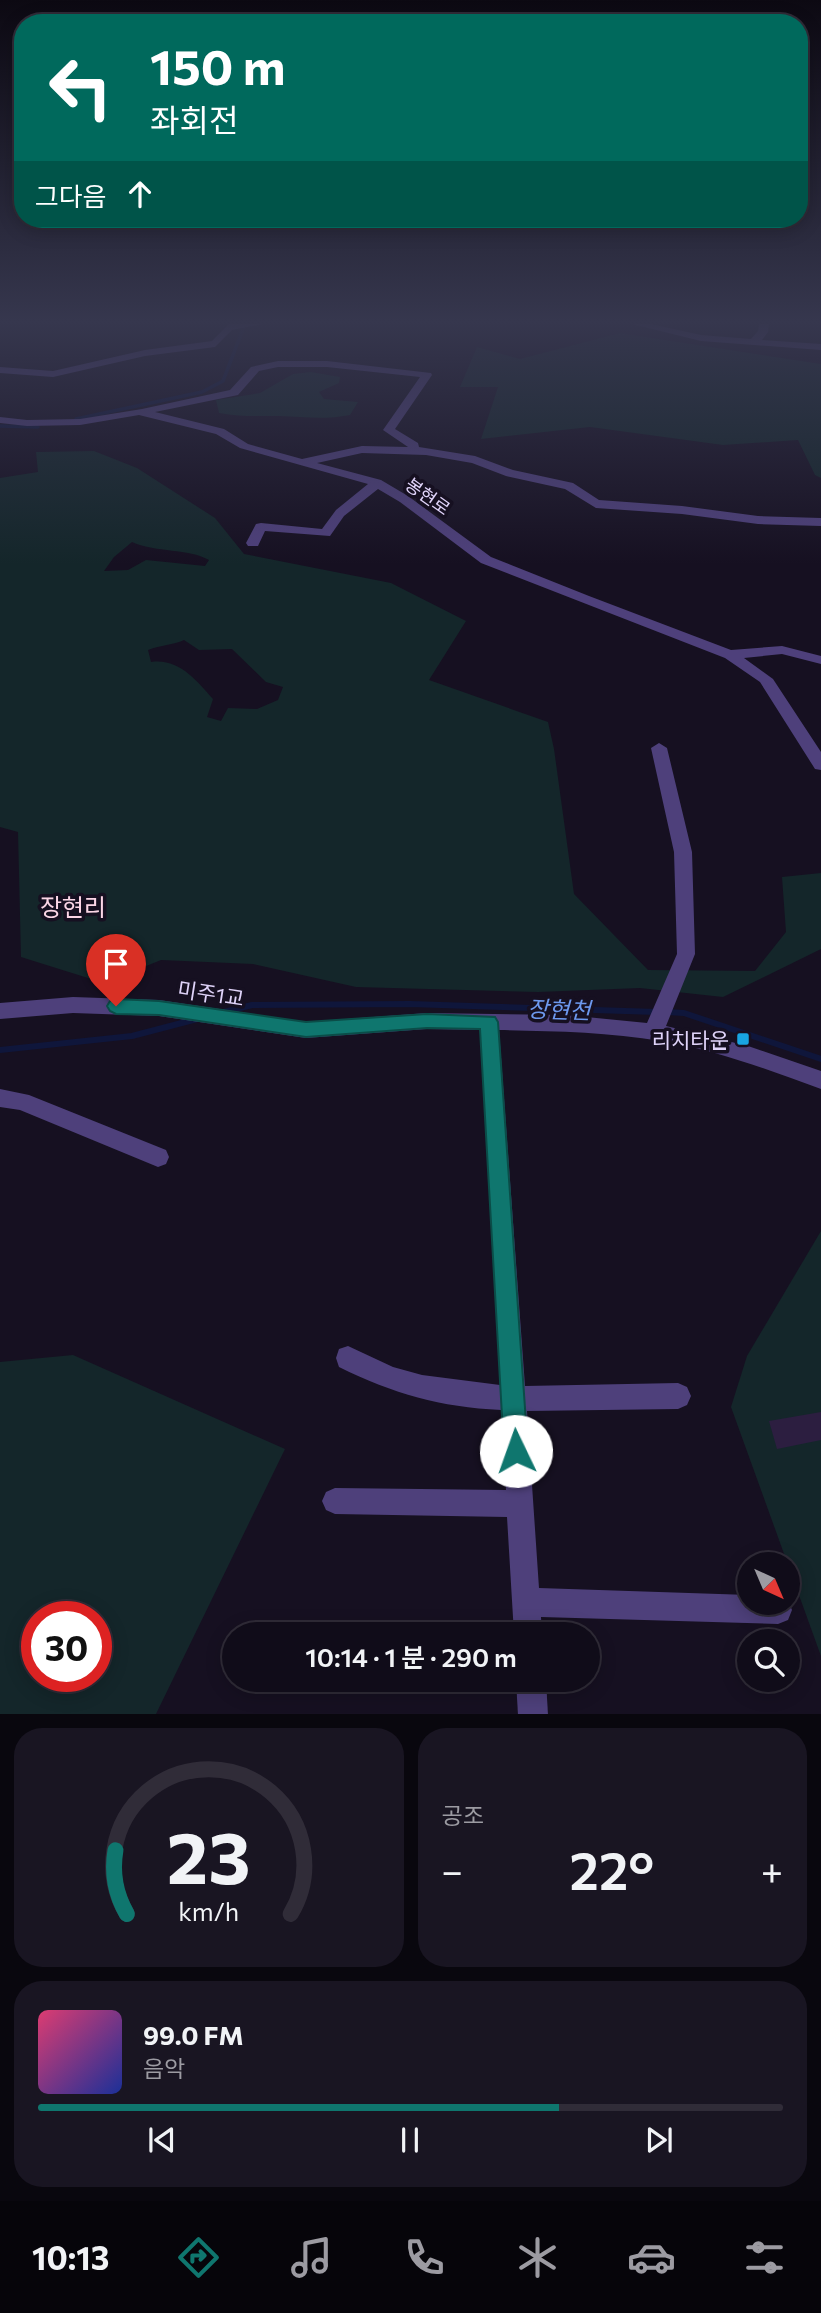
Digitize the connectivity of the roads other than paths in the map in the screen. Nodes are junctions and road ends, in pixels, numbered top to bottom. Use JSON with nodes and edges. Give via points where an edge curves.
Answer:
{"nodes":[{"id":1,"x":179,"y":404,"type":"edge"},
{"id":2,"x":406,"y":404,"type":"edge"},
{"id":3,"x":139,"y":412,"type":"junction"},
{"id":4,"x":0,"y":420,"type":"edge"},
{"id":5,"x":413,"y":450,"type":"junction"},
{"id":6,"x":292,"y":458,"type":"junction"},
{"id":7,"x":377,"y":483,"type":"junction"},
{"id":8,"x":821,"y":522,"type":"edge"},
{"id":9,"x":253,"y":543,"type":"dead end"},
{"id":10,"x":730,"y":655,"type":"junction"},
{"id":11,"x":821,"y":660,"type":"edge"},
{"id":12,"x":659,"y":748,"type":"dead end"},
{"id":13,"x":821,"y":765,"type":"edge"},
{"id":14,"x":0,"y":1011,"type":"edge"},
{"id":15,"x":489,"y":1022,"type":"junction"},
{"id":16,"x":655,"y":1027,"type":"junction"},
{"id":17,"x":821,"y":1080,"type":"edge"},
{"id":18,"x":0,"y":1098,"type":"edge"},
{"id":19,"x":158,"y":1157,"type":"dead end"},
{"id":20,"x":348,"y":1358,"type":"dead end"},
{"id":21,"x":678,"y":1396,"type":"dead end"},
{"id":22,"x":513,"y":1397,"type":"junction"},
{"id":23,"x":335,"y":1501,"type":"dead end"},
{"id":24,"x":519,"y":1504,"type":"junction"},
{"id":25,"x":526,"y":1602,"type":"junction"},
{"id":26,"x":737,"y":1609,"type":"edge"},
{"id":27,"x":527,"y":1622,"type":"edge"},
{"id":28,"x":532,"y":1692,"type":"edge"},
{"id":29,"x":533,"y":1714,"type":"edge"}],
"edges":[{"from":1,"to":3,"type":"street"},
{"from":2,"to":5,"type":"street","via":[[388,430],[414,445]]},
{"from":3,"to":4,"type":"street","name":"봉현로","via":[[69,422]]},
{"from":3,"to":6,"type":"street","name":"봉현로","via":[[220,431],[244,446]]},
{"from":5,"to":6,"type":"street","via":[[362,449],[325,459]]},
{"from":5,"to":8,"type":"street","via":[[475,460],[569,486],[596,504]]},
{"from":6,"to":7,"type":"street","name":"봉현로"},
{"from":7,"to":9,"type":"street","via":[[340,513],[325,533],[261,527]]},
{"from":7,"to":10,"type":"street","name":"봉현로","via":[[486,560]]},
{"from":10,"to":11,"type":"street","name":"봉현로","via":[[782,650]]},
{"from":10,"to":13,"type":"street","via":[[766,678]]},
{"from":12,"to":16,"type":"street","via":[[683,852],[686,954]]},
{"from":14,"to":15,"type":"street","name":"미주1교","via":[[73,1005],[159,1008],[306,1030],[427,1021]]},
{"from":15,"to":16,"type":"street","name":"미주1교"},
{"from":15,"to":22,"type":"street"},
{"from":16,"to":17,"type":"street","name":"미주1교"},
{"from":18,"to":19,"type":"street","via":[[22,1101]]},
{"from":20,"to":22,"type":"street","via":[[423,1388]]},
{"from":21,"to":22,"type":"street"},
{"from":22,"to":24,"type":"street"},
{"from":23,"to":24,"type":"street"},
{"from":24,"to":25,"type":"street"},
{"from":25,"to":26,"type":"street"},
{"from":25,"to":27,"type":"street"},
{"from":28,"to":29,"type":"street"}]}
